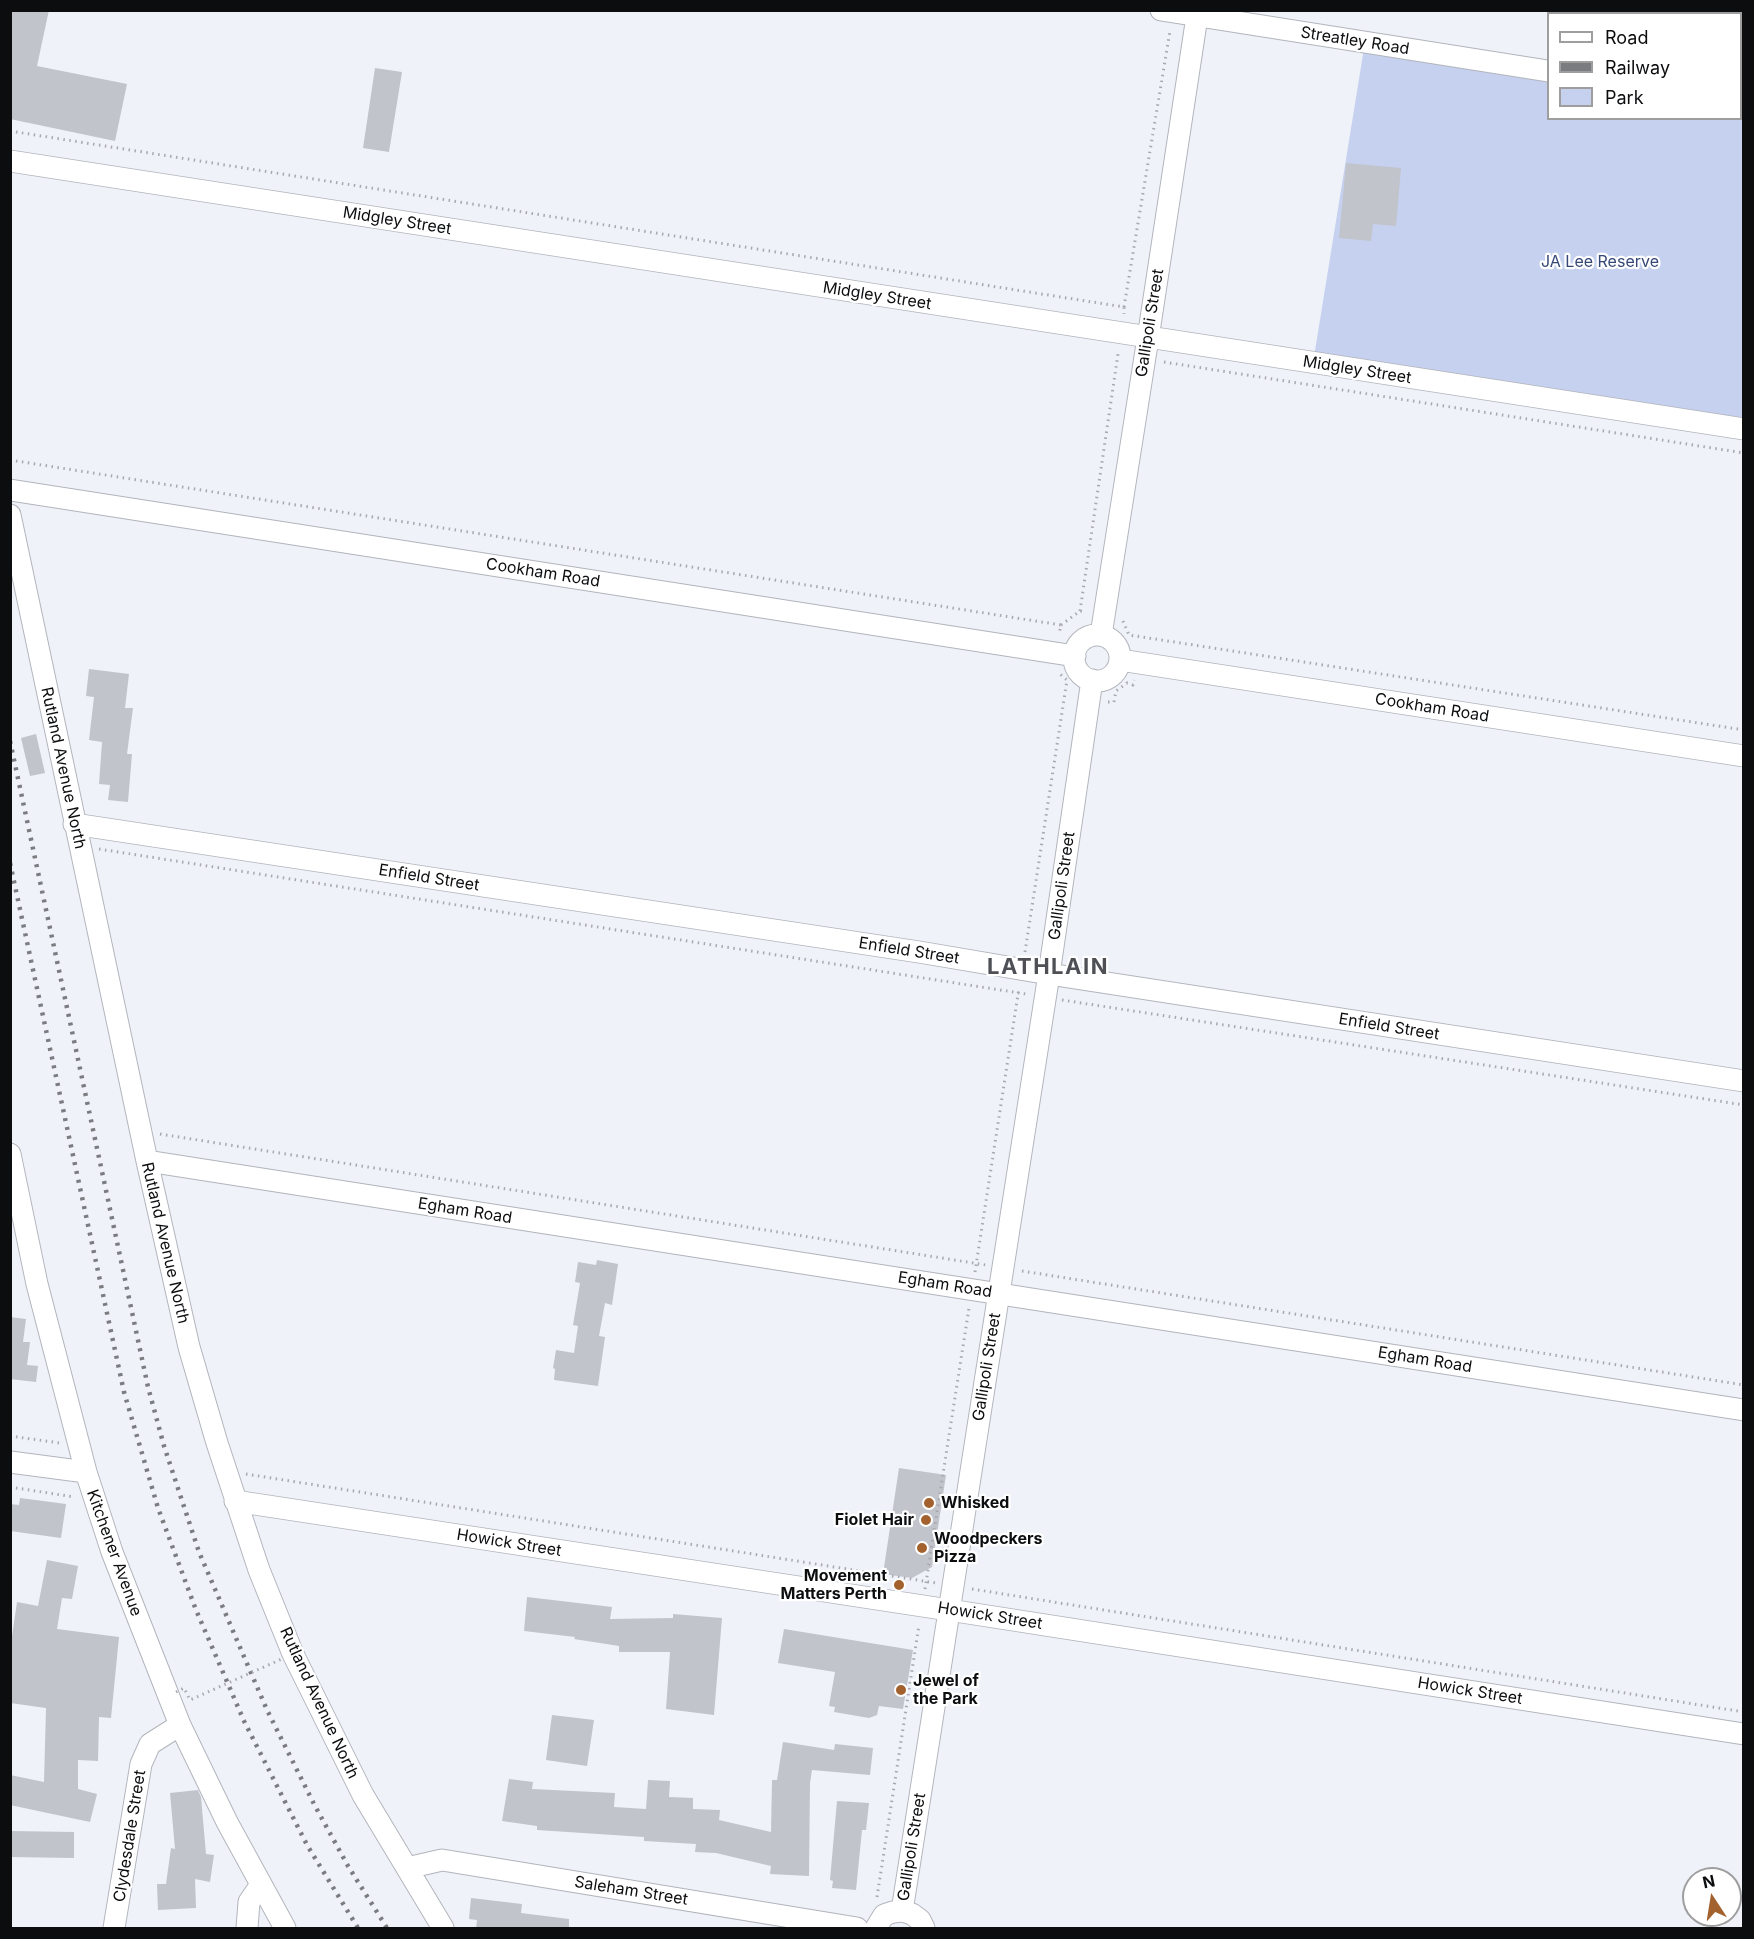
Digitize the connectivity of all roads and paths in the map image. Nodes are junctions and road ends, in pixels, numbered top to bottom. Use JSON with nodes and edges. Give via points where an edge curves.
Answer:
{"nodes":[{"id":1,"x":1161,"y":10,"type":"edge"},
{"id":2,"x":1197,"y":13,"type":"edge"},
{"id":3,"x":1170,"y":31,"type":"dead end"},
{"id":4,"x":1547,"y":70,"type":"edge"},
{"id":5,"x":10,"y":161,"type":"edge"},
{"id":6,"x":1124,"y":307,"type":"dead end"},
{"id":7,"x":1149,"y":338,"type":"junction"},
{"id":8,"x":1118,"y":354,"type":"dead end"},
{"id":9,"x":1743,"y":429,"type":"edge"},
{"id":10,"x":10,"y":490,"type":"edge"},
{"id":11,"x":10,"y":515,"type":"edge"},
{"id":12,"x":1080,"y":611,"type":"junction"},
{"id":13,"x":1061,"y":625,"type":"dead end"},
{"id":14,"x":1102,"y":625,"type":"junction"},
{"id":15,"x":1143,"y":637,"type":"junction"},
{"id":16,"x":1074,"y":656,"type":"junction"},
{"id":17,"x":1129,"y":661,"type":"junction"},
{"id":18,"x":1090,"y":690,"type":"junction"},
{"id":19,"x":1065,"y":696,"type":"dead end"},
{"id":20,"x":1743,"y":730,"type":"edge"},
{"id":21,"x":1743,"y":756,"type":"edge"},
{"id":22,"x":74,"y":824,"type":"junction"},
{"id":23,"x":91,"y":848,"type":"dead end"},
{"id":24,"x":1049,"y":974,"type":"junction"},
{"id":25,"x":1045,"y":997,"type":"junction"},
{"id":26,"x":1743,"y":1082,"type":"edge"},
{"id":27,"x":1743,"y":1105,"type":"edge"},
{"id":28,"x":152,"y":1132,"type":"dead end"},
{"id":29,"x":10,"y":1154,"type":"edge"},
{"id":30,"x":147,"y":1161,"type":"junction"},
{"id":31,"x":1003,"y":1268,"type":"junction"},
{"id":32,"x":999,"y":1293,"type":"junction"},
{"id":33,"x":1743,"y":1385,"type":"edge"},
{"id":34,"x":1743,"y":1410,"type":"edge"},
{"id":35,"x":10,"y":1436,"type":"edge"},
{"id":36,"x":65,"y":1444,"type":"dead end"},
{"id":37,"x":10,"y":1462,"type":"edge"},
{"id":38,"x":86,"y":1472,"type":"junction"},
{"id":39,"x":238,"y":1473,"type":"dead end"},
{"id":40,"x":10,"y":1487,"type":"edge"},
{"id":41,"x":81,"y":1498,"type":"dead end"},
{"id":42,"x":235,"y":1501,"type":"junction"},
{"id":43,"x":953,"y":1586,"type":"junction"},
{"id":44,"x":949,"y":1610,"type":"junction"},
{"id":45,"x":284,"y":1658,"type":"dead end"},
{"id":46,"x":176,"y":1692,"type":"dead end"},
{"id":47,"x":1743,"y":1712,"type":"edge"},
{"id":48,"x":180,"y":1725,"type":"junction"},
{"id":49,"x":1743,"y":1734,"type":"edge"},
{"id":50,"x":406,"y":1868,"type":"junction"},
{"id":51,"x":260,"y":1886,"type":"junction"},
{"id":52,"x":902,"y":1911,"type":"junction"},
{"id":53,"x":114,"y":1929,"type":"edge"},
{"id":54,"x":247,"y":1929,"type":"edge"},
{"id":55,"x":285,"y":1929,"type":"edge"},
{"id":56,"x":444,"y":1929,"type":"edge"},
{"id":57,"x":857,"y":1929,"type":"edge"},
{"id":58,"x":876,"y":1929,"type":"edge"},
{"id":59,"x":924,"y":1929,"type":"edge"}],
"edges":[{"from":1,"to":2,"type":"street","name":"Streatley Road"},
{"from":2,"to":4,"type":"street","name":"Streatley Road"},
{"from":2,"to":7,"type":"street","name":"Gallipoli Street"},
{"from":3,"to":6,"type":"path"},
{"from":5,"to":7,"type":"street","name":"Midgley Street"},
{"from":7,"to":9,"type":"street","name":"Midgley Street"},
{"from":7,"to":14,"type":"street","name":"Gallipoli Street"},
{"from":8,"to":12,"type":"path"},
{"from":10,"to":16,"type":"street","name":"Cookham Road"},
{"from":11,"to":22,"type":"street","name":"Rutland Avenue North"},
{"from":12,"to":13,"type":"path"},
{"from":12,"to":14,"type":"path"},
{"from":14,"to":15,"type":"path","via":[[1121,618],[1129,635]]},
{"from":14,"to":16,"type":"street","via":[[1080,642]]},
{"from":14,"to":17,"type":"street"},
{"from":15,"to":17,"type":"path"},
{"from":15,"to":20,"type":"path"},
{"from":16,"to":18,"type":"street"},
{"from":17,"to":18,"type":"street"},
{"from":17,"to":18,"type":"path","via":[[1133,685],[1127,683],[1116,691],[1114,702]]},
{"from":17,"to":21,"type":"street","name":"Cookham Road"},
{"from":18,"to":19,"type":"path"},
{"from":18,"to":24,"type":"street","name":"Gallipoli Street"},
{"from":22,"to":24,"type":"street","name":"Enfield Street"},
{"from":22,"to":30,"type":"street","name":"Rutland Avenue North"},
{"from":23,"to":25,"type":"path"},
{"from":24,"to":25,"type":"street","name":"Gallipoli Street"},
{"from":24,"to":26,"type":"street","name":"Enfield Street"},
{"from":25,"to":27,"type":"path"},
{"from":25,"to":31,"type":"street","name":"Gallipoli Street"},
{"from":28,"to":31,"type":"path"},
{"from":29,"to":38,"type":"street","name":"Kitchener Avenue","via":[[37,1284]]},
{"from":30,"to":32,"type":"street","name":"Egham Road"},
{"from":30,"to":42,"type":"street","name":"Rutland Avenue North","via":[[189,1347]]},
{"from":31,"to":32,"type":"street","name":"Gallipoli Street"},
{"from":31,"to":33,"type":"path"},
{"from":32,"to":34,"type":"street","name":"Egham Road"},
{"from":32,"to":43,"type":"street","name":"Gallipoli Street"},
{"from":35,"to":36,"type":"path"},
{"from":37,"to":38,"type":"street"},
{"from":38,"to":48,"type":"street","name":"Kitchener Avenue","via":[[112,1552]]},
{"from":39,"to":43,"type":"path"},
{"from":40,"to":41,"type":"path"},
{"from":42,"to":44,"type":"street","name":"Howick Street"},
{"from":42,"to":50,"type":"street","name":"Rutland Avenue North","via":[[293,1654],[363,1795]]},
{"from":43,"to":44,"type":"street","name":"Gallipoli Street"},
{"from":43,"to":47,"type":"path"},
{"from":44,"to":49,"type":"street","name":"Howick Street"},
{"from":44,"to":52,"type":"street","name":"Gallipoli Street"},
{"from":45,"to":46,"type":"path","bridge":true,"via":[[190,1700],[184,1688]]},
{"from":48,"to":51,"type":"street","name":"Kitchener Avenue"},
{"from":48,"to":53,"type":"street","name":"Clydesdale Street","via":[[150,1744],[141,1764]]},
{"from":50,"to":56,"type":"street","name":"Rutland Avenue North"},
{"from":50,"to":57,"type":"street","name":"Saleham Street","via":[[442,1860]]},
{"from":51,"to":54,"type":"street","via":[[249,1902]]},
{"from":51,"to":55,"type":"street","name":"Kitchener Avenue"},
{"from":52,"to":58,"type":"street","via":[[884,1916]]},
{"from":52,"to":59,"type":"street","via":[[920,1920]]}]}
